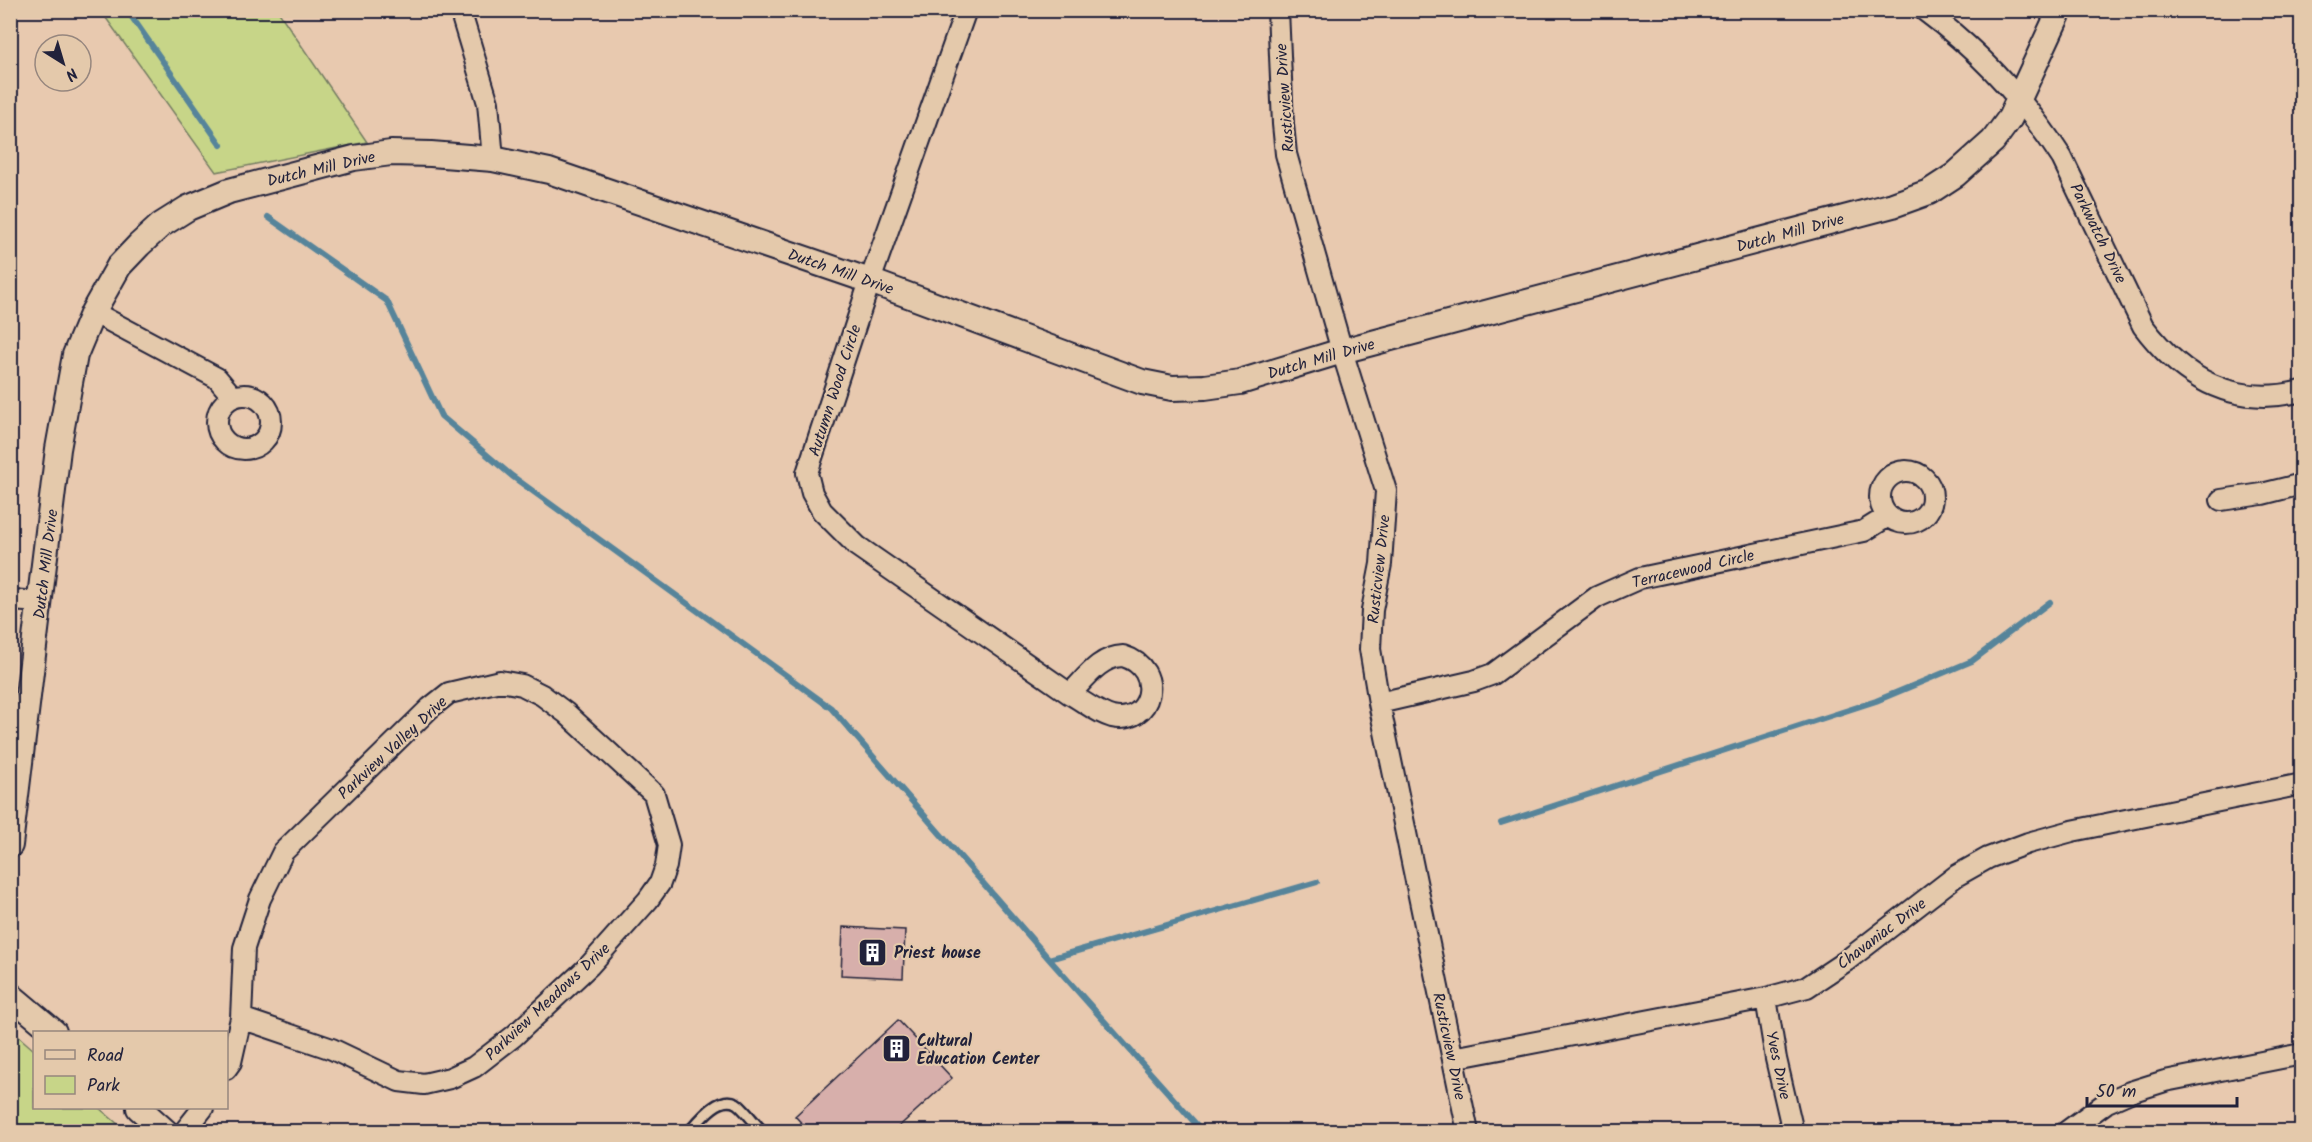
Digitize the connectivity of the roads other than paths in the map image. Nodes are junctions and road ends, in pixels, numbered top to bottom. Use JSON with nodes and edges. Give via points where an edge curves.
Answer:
{"nodes":[{"id":1,"x":460,"y":10,"type":"edge"},
{"id":2,"x":966,"y":10,"type":"edge"},
{"id":3,"x":1278,"y":10,"type":"edge"},
{"id":4,"x":1924,"y":10,"type":"edge"},
{"id":5,"x":2060,"y":10,"type":"edge"},
{"id":6,"x":2018,"y":99,"type":"junction"},
{"id":7,"x":493,"y":159,"type":"junction"},
{"id":8,"x":870,"y":281,"type":"junction"},
{"id":9,"x":93,"y":312,"type":"junction"},
{"id":10,"x":1342,"y":351,"type":"junction"},
{"id":11,"x":2301,"y":391,"type":"edge"},
{"id":12,"x":234,"y":397,"type":"dead end"},
{"id":13,"x":2301,"y":484,"type":"edge"},
{"id":14,"x":2221,"y":500,"type":"dead end"},
{"id":15,"x":1888,"y":516,"type":"dead end"},
{"id":16,"x":10,"y":600,"type":"edge"},
{"id":17,"x":41,"y":602,"type":"junction"},
{"id":18,"x":1070,"y":694,"type":"dead end"},
{"id":19,"x":1379,"y":703,"type":"junction"},
{"id":20,"x":2301,"y":784,"type":"edge"},
{"id":21,"x":10,"y":845,"type":"edge"},
{"id":22,"x":669,"y":845,"type":"joint"},
{"id":23,"x":10,"y":994,"type":"edge"},
{"id":24,"x":1766,"y":998,"type":"junction"},
{"id":25,"x":241,"y":1018,"type":"junction"},
{"id":26,"x":53,"y":1031,"type":"edge"},
{"id":27,"x":2301,"y":1054,"type":"edge"},
{"id":28,"x":1452,"y":1058,"type":"junction"},
{"id":29,"x":228,"y":1066,"type":"edge"},
{"id":30,"x":141,"y":1109,"type":"edge"},
{"id":31,"x":201,"y":1109,"type":"edge"},
{"id":32,"x":166,"y":1131,"type":"edge"},
{"id":33,"x":184,"y":1131,"type":"edge"},
{"id":34,"x":689,"y":1131,"type":"edge"},
{"id":35,"x":763,"y":1131,"type":"edge"},
{"id":36,"x":1468,"y":1131,"type":"edge"},
{"id":37,"x":1794,"y":1131,"type":"edge"},
{"id":38,"x":2066,"y":1131,"type":"edge"}],
"edges":[{"from":1,"to":7,"type":"street","via":[[488,103]]},
{"from":2,"to":8,"type":"street","name":"Autumn Wood Circle"},
{"from":3,"to":10,"type":"street","name":"Rusticview Drive","via":[[1286,154]]},
{"from":4,"to":6,"type":"street","name":"Parkwatch Drive","via":[[1981,59]]},
{"from":5,"to":6,"type":"street","name":"Dutch Mill Drive"},
{"from":6,"to":10,"type":"street","name":"Dutch Mill Drive","via":[[1994,141],[1929,192],[1893,205]]},
{"from":6,"to":11,"type":"street","name":"Parkwatch Drive","via":[[2062,158],[2143,326],[2159,347],[2193,375],[2232,393],[2281,397]]},
{"from":7,"to":8,"type":"street","name":"Dutch Mill Drive","via":[[549,171]]},
{"from":7,"to":9,"type":"street","name":"Dutch Mill Drive","via":[[391,153],[354,158],[229,191],[188,208],[161,225],[119,266]]},
{"from":8,"to":10,"type":"street","name":"Dutch Mill Drive","via":[[1142,382],[1172,388],[1240,382]]},
{"from":8,"to":18,"type":"street","name":"Autumn Wood Circle","via":[[807,472],[812,493],[822,511],[857,546]]},
{"from":9,"to":12,"type":"street","via":[[217,378]]},
{"from":9,"to":17,"type":"street","name":"Dutch Mill Drive","via":[[75,355],[58,449]]},
{"from":10,"to":19,"type":"street","name":"Rusticview Drive","via":[[1386,491],[1370,650]]},
{"from":13,"to":14,"type":"street"},
{"from":15,"to":19,"type":"street","name":"Terracewood Circle","via":[[1864,531],[1640,578],[1597,597],[1493,674]]},
{"from":16,"to":17,"type":"street"},
{"from":17,"to":21,"type":"street","name":"Dutch Mill Drive"},
{"from":19,"to":28,"type":"street","name":"Rusticview Drive"},
{"from":20,"to":24,"type":"street","name":"Chavaniac Drive","via":[[2073,831],[1988,858],[1956,876],[1807,987]]},
{"from":22,"to":25,"type":"street","name":"Parkview Meadows Drive","via":[[660,883],[589,966],[514,1036],[474,1067],[450,1078],[424,1084],[399,1081],[333,1049]]},
{"from":22,"to":25,"type":"street","name":"Parkview Valley Drive","via":[[654,794],[542,695],[522,685],[500,681],[449,693],[283,852],[260,899],[244,948]]},
{"from":23,"to":26,"type":"street"},
{"from":24,"to":28,"type":"street","name":"Chavaniac Drive"},
{"from":24,"to":37,"type":"street","name":"Yves Drive"},
{"from":25,"to":29,"type":"street","name":"Parkview Valley Drive"},
{"from":27,"to":38,"type":"street","via":[[2130,1092],[2107,1102]]},
{"from":28,"to":36,"type":"street","name":"Rusticview Drive"},
{"from":30,"to":32,"type":"street"},
{"from":31,"to":33,"type":"street"},
{"from":34,"to":35,"type":"lane","via":[[716,1105],[726,1102],[736,1103]]}]}
